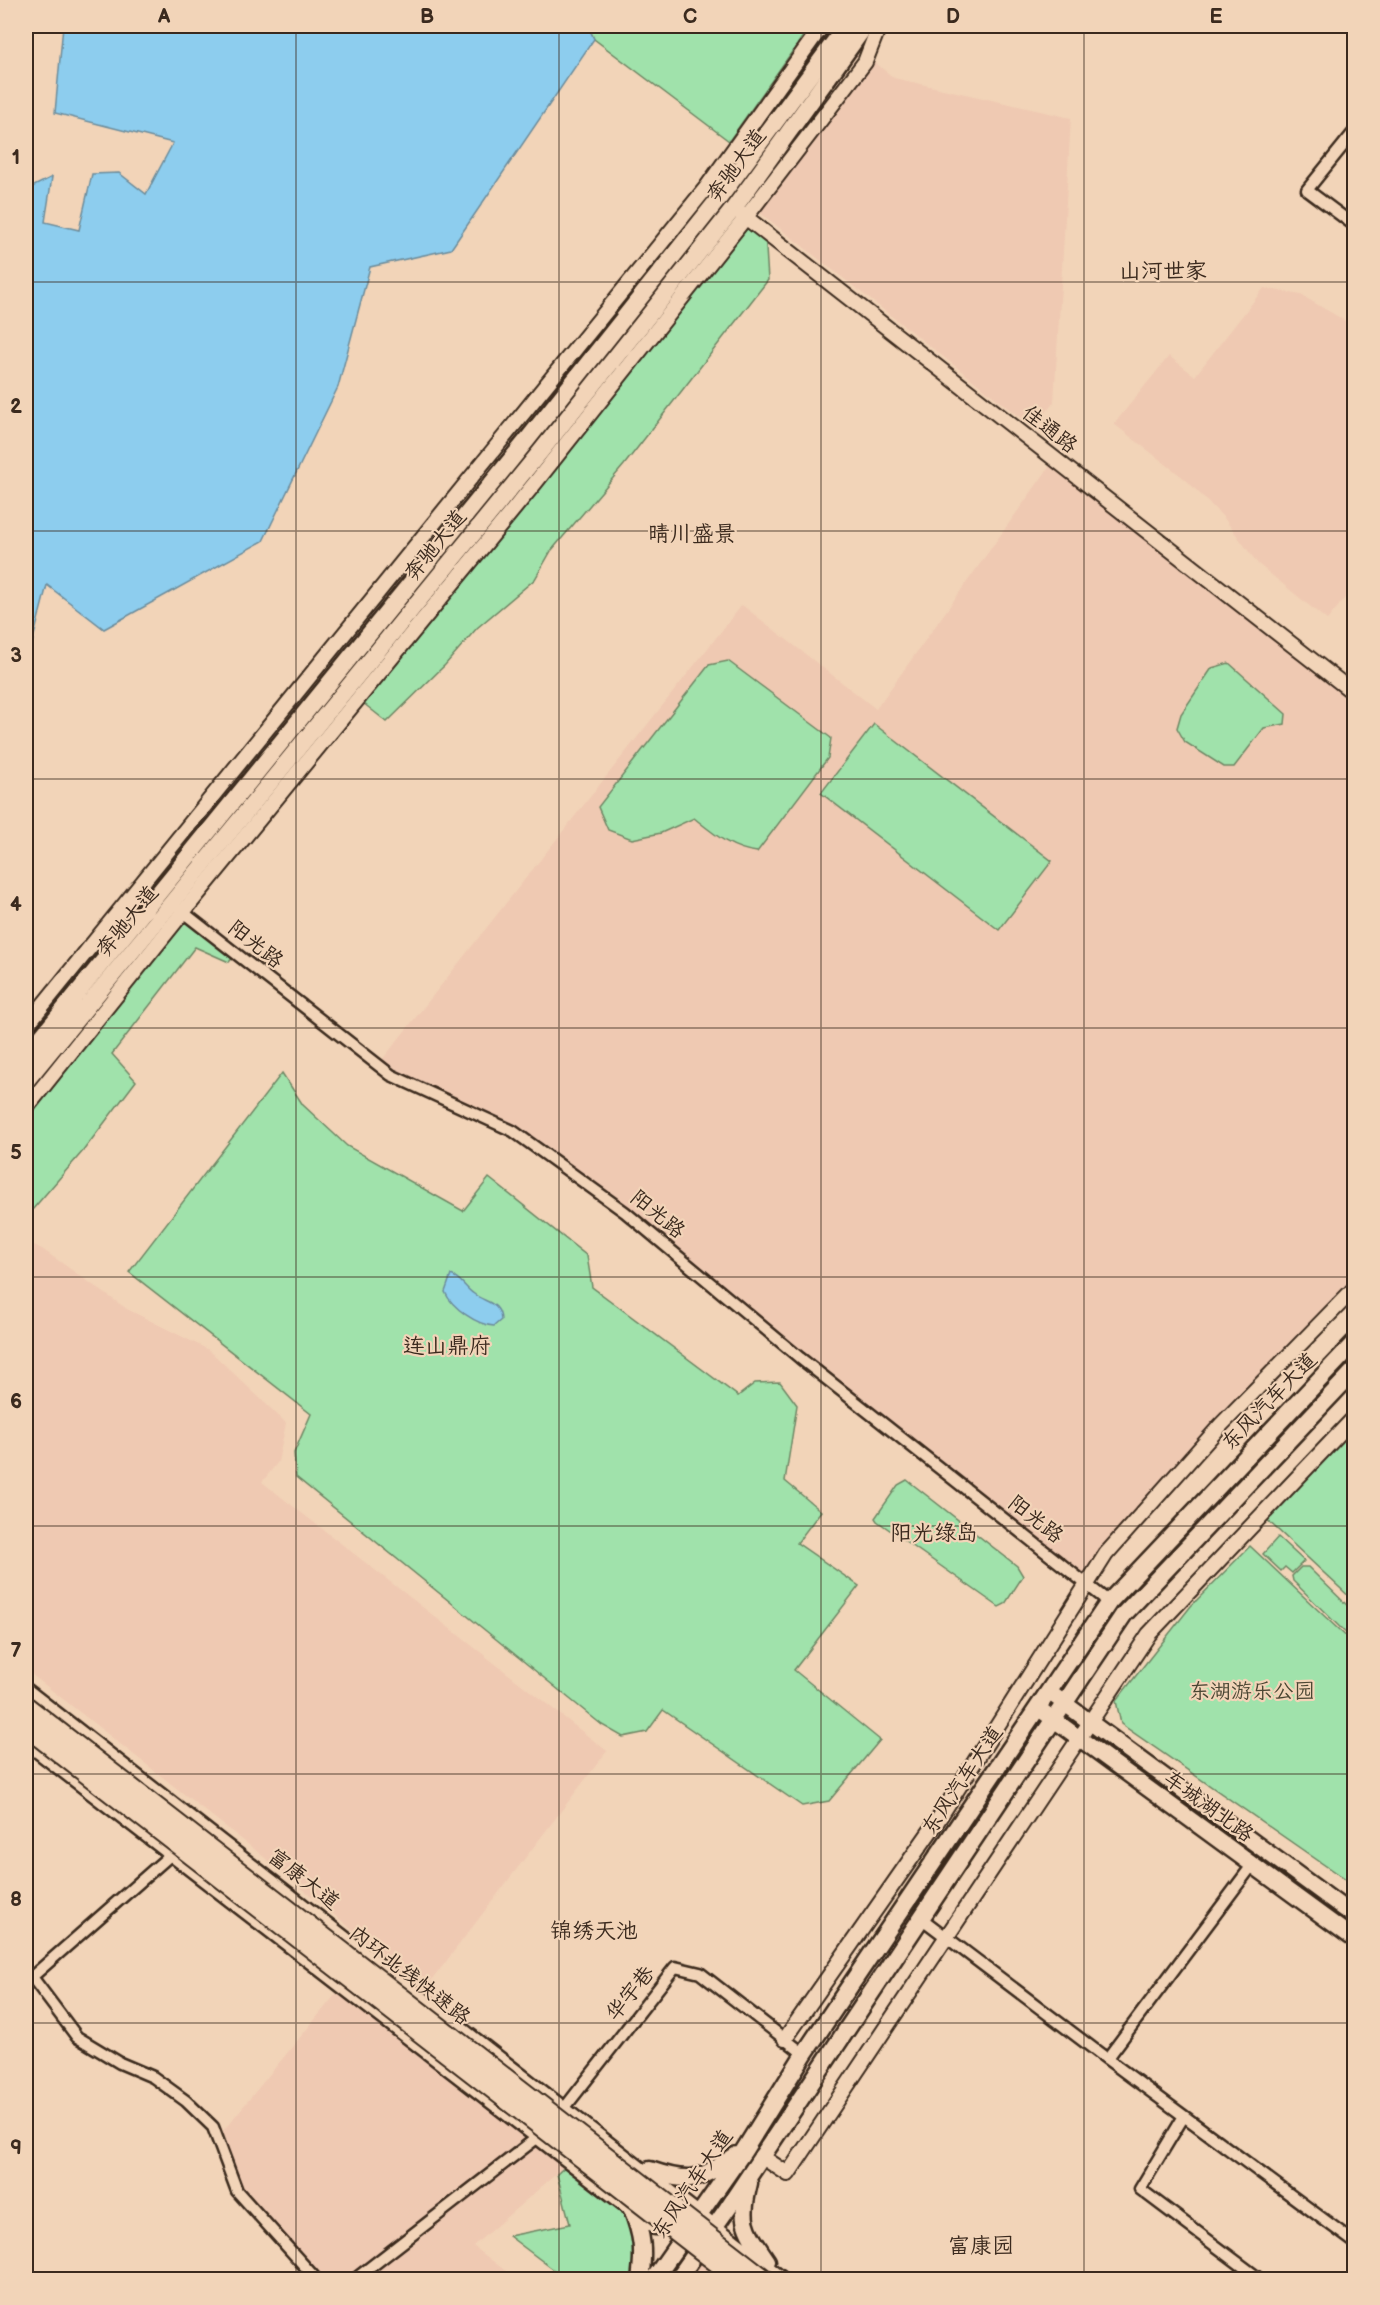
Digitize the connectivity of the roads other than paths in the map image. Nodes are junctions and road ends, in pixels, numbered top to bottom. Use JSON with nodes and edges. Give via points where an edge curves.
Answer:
{"nodes":[{"id":1,"x":822,"y":26,"type":"edge"},
{"id":2,"x":846,"y":26,"type":"edge"},
{"id":3,"x":865,"y":26,"type":"edge"},
{"id":4,"x":879,"y":26,"type":"edge"},
{"id":5,"x":1354,"y":132,"type":"edge"},
{"id":6,"x":734,"y":207,"type":"junction"},
{"id":7,"x":1354,"y":225,"type":"edge"},
{"id":8,"x":1354,"y":693,"type":"edge"},
{"id":9,"x":170,"y":902,"type":"junction"},
{"id":10,"x":46,"y":1000,"type":"junction"},
{"id":11,"x":61,"y":1012,"type":"junction"},
{"id":12,"x":26,"y":1026,"type":"edge"},
{"id":13,"x":26,"y":1056,"type":"edge"},
{"id":14,"x":26,"y":1081,"type":"edge"},
{"id":15,"x":26,"y":1108,"type":"edge"},
{"id":16,"x":1354,"y":1289,"type":"edge"},
{"id":17,"x":1354,"y":1344,"type":"edge"},
{"id":18,"x":1354,"y":1371,"type":"edge"},
{"id":19,"x":1354,"y":1418,"type":"edge"},
{"id":20,"x":1088,"y":1586,"type":"junction"},
{"id":21,"x":1109,"y":1602,"type":"junction"},
{"id":22,"x":26,"y":1692,"type":"edge"},
{"id":23,"x":1049,"y":1692,"type":"junction"},
{"id":24,"x":1065,"y":1702,"type":"junction"},
{"id":25,"x":26,"y":1706,"type":"edge"},
{"id":26,"x":1038,"y":1708,"type":"junction"},
{"id":27,"x":1053,"y":1719,"type":"junction"},
{"id":28,"x":1090,"y":1721,"type":"junction"},
{"id":29,"x":26,"y":1727,"type":"edge"},
{"id":30,"x":1079,"y":1738,"type":"junction"},
{"id":31,"x":26,"y":1740,"type":"edge"},
{"id":32,"x":196,"y":1824,"type":"junction"},
{"id":33,"x":173,"y":1854,"type":"junction"},
{"id":34,"x":1253,"y":1864,"type":"junction"},
{"id":35,"x":1354,"y":1916,"type":"edge"},
{"id":36,"x":921,"y":1918,"type":"junction"},
{"id":37,"x":945,"y":1936,"type":"junction"},
{"id":38,"x":1354,"y":1939,"type":"edge"},
{"id":39,"x":29,"y":1980,"type":"edge"},
{"id":40,"x":785,"y":2039,"type":"junction"},
{"id":41,"x":804,"y":2054,"type":"junction"},
{"id":42,"x":1107,"y":2059,"type":"junction"},
{"id":43,"x":563,"y":2110,"type":"junction"},
{"id":44,"x":1184,"y":2116,"type":"junction"},
{"id":45,"x":538,"y":2138,"type":"junction"},
{"id":46,"x":742,"y":2152,"type":"junction"},
{"id":47,"x":757,"y":2161,"type":"junction"},
{"id":48,"x":637,"y":2166,"type":"junction"},
{"id":49,"x":632,"y":2208,"type":"junction"},
{"id":50,"x":700,"y":2215,"type":"junction"},
{"id":51,"x":714,"y":2226,"type":"junction"},
{"id":52,"x":1354,"y":2242,"type":"edge"},
{"id":53,"x":679,"y":2244,"type":"junction"},
{"id":54,"x":694,"y":2256,"type":"junction"},
{"id":55,"x":775,"y":2278,"type":"edge"},
{"id":56,"x":317,"y":2280,"type":"edge"},
{"id":57,"x":354,"y":2280,"type":"edge"},
{"id":58,"x":640,"y":2280,"type":"edge"},
{"id":59,"x":653,"y":2280,"type":"edge"},
{"id":60,"x":677,"y":2280,"type":"edge"},
{"id":61,"x":725,"y":2280,"type":"edge"},
{"id":62,"x":740,"y":2280,"type":"edge"},
{"id":63,"x":1261,"y":2280,"type":"edge"}],
"edges":[{"from":1,"to":10,"type":"street","via":[[706,188]]},
{"from":2,"to":6,"type":"main road","name":"奔驰大道"},
{"from":3,"to":6,"type":"main road","name":"奔驰大道"},
{"from":4,"to":6,"type":"street","via":[[865,62]]},
{"from":5,"to":7,"type":"street","via":[[1307,190]]},
{"from":6,"to":8,"type":"street","name":"佳通路"},
{"from":6,"to":9,"type":"main road","name":"奔驰大道","via":[[527,440]]},
{"from":6,"to":9,"type":"street","via":[[535,483]]},
{"from":9,"to":11,"type":"main road","name":"奔驰大道"},
{"from":9,"to":14,"type":"main road","name":"奔驰大道"},
{"from":9,"to":15,"type":"street"},
{"from":9,"to":20,"type":"street","name":"阳光路","via":[[391,1075],[513,1131],[625,1212],[800,1358]]},
{"from":10,"to":11,"type":"street"},
{"from":10,"to":12,"type":"street"},
{"from":11,"to":13,"type":"main road","name":"奔驰大道"},
{"from":16,"to":20,"type":"street","via":[[1221,1425],[1106,1554]]},
{"from":17,"to":21,"type":"main road","name":"东风汽车大道"},
{"from":18,"to":24,"type":"main road","name":"东风汽车大道","via":[[1124,1614]]},
{"from":19,"to":28,"type":"street","via":[[1149,1634]]},
{"from":20,"to":21,"type":"street","name":"阳光路"},
{"from":20,"to":40,"type":"street","via":[[936,1823]]},
{"from":21,"to":23,"type":"main road","name":"东风汽车大道"},
{"from":22,"to":32,"type":"main road","name":"富康大道"},
{"from":23,"to":24,"type":"main road","name":"车城湖北路"},
{"from":23,"to":26,"type":"main road","name":"东风汽车大道"},
{"from":24,"to":27,"type":"main road","name":"东风汽车大道"},
{"from":24,"to":28,"type":"main road","name":"车城湖北路"},
{"from":25,"to":55,"type":"highway","name":"内环北线快速路","bridge":true},
{"from":26,"to":27,"type":"main road","name":"车城湖北路"},
{"from":26,"to":41,"type":"main road","name":"东风汽车大道"},
{"from":27,"to":30,"type":"main road","name":"车城湖北路"},
{"from":27,"to":36,"type":"main road","name":"东风汽车大道"},
{"from":28,"to":30,"type":"street"},
{"from":28,"to":35,"type":"main road","name":"车城湖北路"},
{"from":29,"to":62,"type":"highway","name":"内环北线快速路","bridge":true},
{"from":30,"to":34,"type":"main road","name":"车城湖北路"},
{"from":30,"to":37,"type":"street"},
{"from":31,"to":33,"type":"main road"},
{"from":32,"to":33,"type":"street"},
{"from":32,"to":43,"type":"main road","name":"富康大道"},
{"from":33,"to":39,"type":"street"},
{"from":33,"to":45,"type":"main road"},
{"from":34,"to":38,"type":"main road","name":"车城湖北路"},
{"from":34,"to":42,"type":"street"},
{"from":36,"to":37,"type":"street"},
{"from":36,"to":47,"type":"main road","name":"东风汽车大道"},
{"from":37,"to":42,"type":"street"},
{"from":37,"to":47,"type":"street","via":[[788,2174]]},
{"from":39,"to":56,"type":"street","via":[[77,2037],[153,2077],[213,2127],[237,2191]]},
{"from":40,"to":41,"type":"street","name":"华宇巷"},
{"from":40,"to":43,"type":"street","name":"华宇巷","via":[[700,1972],[675,1967]]},
{"from":41,"to":46,"type":"main road","name":"东风汽车大道"},
{"from":42,"to":44,"type":"street"},
{"from":43,"to":48,"type":"main road","name":"富康大道"},
{"from":44,"to":52,"type":"street"},
{"from":44,"to":63,"type":"street","via":[[1140,2189]]},
{"from":45,"to":49,"type":"main road"},
{"from":45,"to":57,"type":"street"},
{"from":46,"to":48,"type":"main road","via":[[704,2176],[677,2179]]},
{"from":46,"to":50,"type":"main road","name":"东风汽车大道"},
{"from":47,"to":51,"type":"main road","name":"东风汽车大道"},
{"from":47,"to":55,"type":"main road","via":[[744,2205],[746,2230]]},
{"from":48,"to":50,"type":"main road","name":"富康大道"},
{"from":49,"to":53,"type":"main road"},
{"from":49,"to":58,"type":"main road","via":[[642,2234]]},
{"from":50,"to":51,"type":"main road","name":"富康大道"},
{"from":50,"to":53,"type":"main road","name":"东风汽车大道"},
{"from":51,"to":54,"type":"main road","name":"东风汽车大道"},
{"from":51,"to":55,"type":"main road","name":"富康大道"},
{"from":53,"to":54,"type":"main road"},
{"from":53,"to":59,"type":"main road","name":"东风汽车大道"},
{"from":54,"to":60,"type":"main road","name":"东风汽车大道"},
{"from":54,"to":61,"type":"main road"}]}
